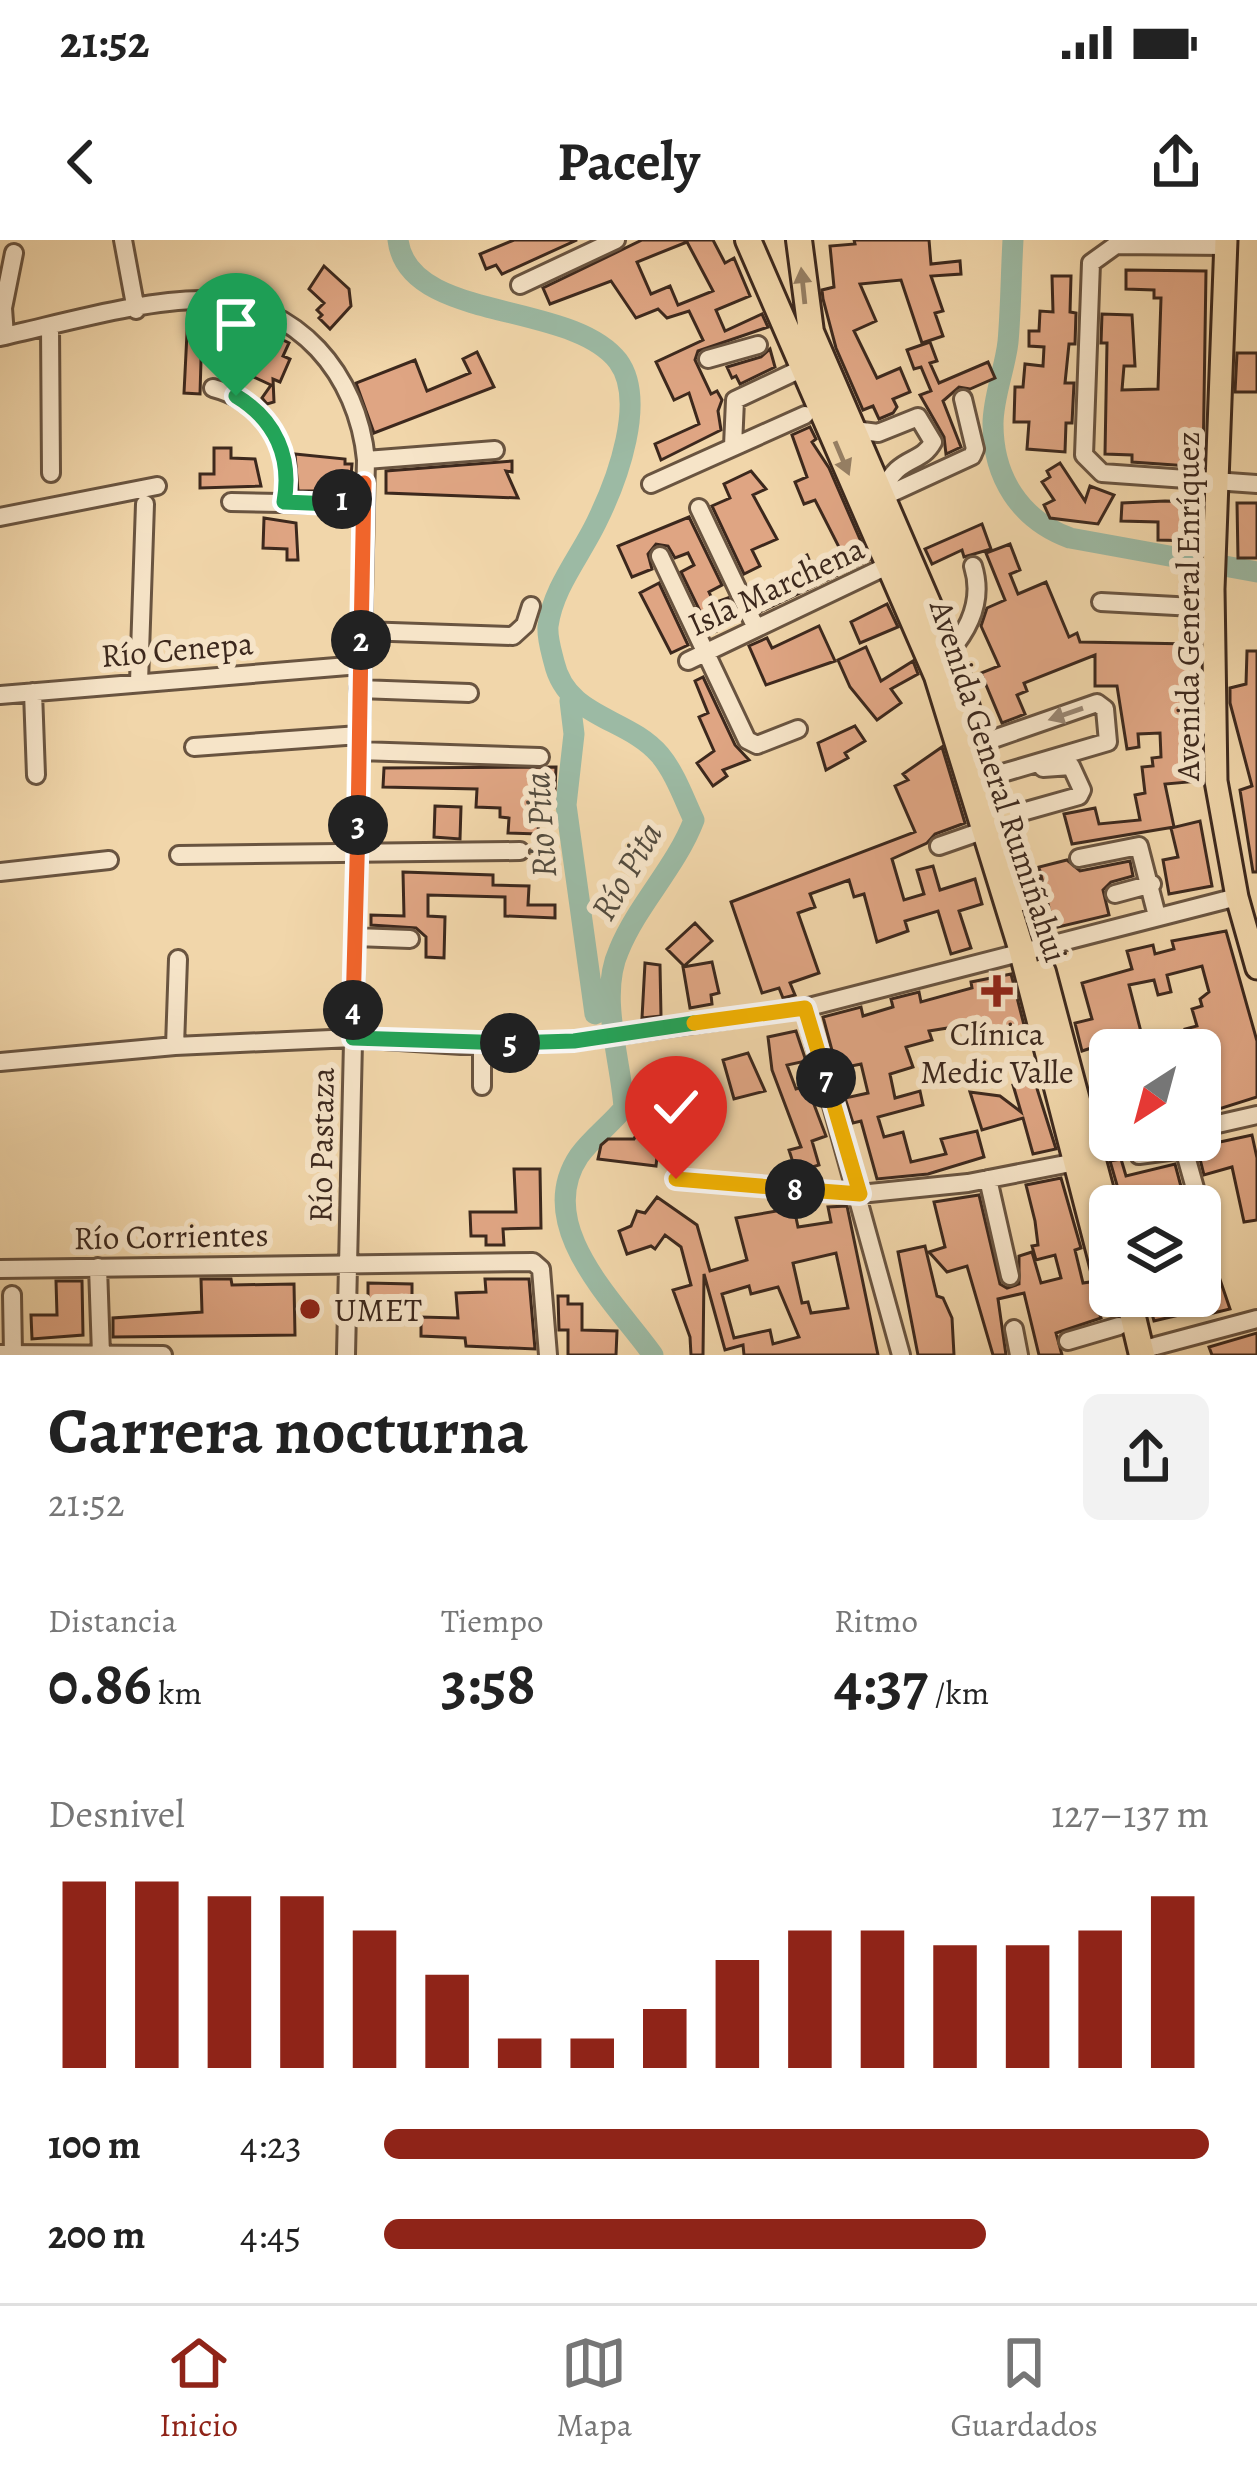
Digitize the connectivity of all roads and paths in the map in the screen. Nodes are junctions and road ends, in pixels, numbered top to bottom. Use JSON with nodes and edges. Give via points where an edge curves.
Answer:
{"nodes":[{"id":1,"x":123,"y":240,"type":"edge"},
{"id":2,"x":616,"y":240,"type":"edge"},
{"id":3,"x":748,"y":240,"type":"edge"},
{"id":4,"x":765,"y":240,"type":"edge"},
{"id":5,"x":800,"y":240,"type":"edge"},
{"id":6,"x":1226,"y":243,"type":"edge"},
{"id":7,"x":14,"y":253,"type":"dead end"},
{"id":8,"x":760,"y":269,"type":"junction"},
{"id":9,"x":520,"y":285,"type":"dead end"},
{"id":10,"x":136,"y":310,"type":"junction"},
{"id":11,"x":50,"y":326,"type":"junction"},
{"id":12,"x":3,"y":336,"type":"edge"},
{"id":13,"x":770,"y":337,"type":"junction"},
{"id":14,"x":707,"y":359,"type":"dead end"},
{"id":15,"x":803,"y":368,"type":"junction"},
{"id":16,"x":213,"y":388,"type":"dead end"},
{"id":17,"x":963,"y":399,"type":"dead end"},
{"id":18,"x":805,"y":415,"type":"dead end"},
{"id":19,"x":854,"y":430,"type":"junction"},
{"id":20,"x":733,"y":446,"type":"junction"},
{"id":21,"x":495,"y":450,"type":"dead end"},
{"id":22,"x":366,"y":460,"type":"junction"},
{"id":23,"x":51,"y":473,"type":"dead end"},
{"id":24,"x":364,"y":483,"type":"junction"},
{"id":25,"x":651,"y":484,"type":"dead end"},
{"id":26,"x":1219,"y":484,"type":"junction"},
{"id":27,"x":1257,"y":484,"type":"edge"},
{"id":28,"x":157,"y":486,"type":"dead end"},
{"id":29,"x":882,"y":496,"type":"junction"},
{"id":30,"x":231,"y":502,"type":"dead end"},
{"id":31,"x":284,"y":502,"type":"junction"},
{"id":32,"x":145,"y":504,"type":"dead end"},
{"id":33,"x":699,"y":508,"type":"dead end"},
{"id":34,"x":0,"y":518,"type":"edge"},
{"id":35,"x":660,"y":556,"type":"dead end"},
{"id":36,"x":890,"y":565,"type":"junction"},
{"id":37,"x":973,"y":566,"type":"dead end"},
{"id":38,"x":1213,"y":598,"type":"junction"},
{"id":39,"x":1101,"y":602,"type":"dead end"},
{"id":40,"x":531,"y":605,"type":"dead end"},
{"id":41,"x":756,"y":628,"type":"junction"},
{"id":42,"x":362,"y":632,"type":"junction"},
{"id":43,"x":706,"y":652,"type":"junction"},
{"id":44,"x":949,"y":652,"type":"junction"},
{"id":45,"x":688,"y":661,"type":"dead end"},
{"id":46,"x":360,"y":665,"type":"junction"},
{"id":47,"x":139,"y":682,"type":"junction"},
{"id":48,"x":359,"y":689,"type":"junction"},
{"id":49,"x":33,"y":692,"type":"junction"},
{"id":50,"x":470,"y":693,"type":"dead end"},
{"id":51,"x":0,"y":695,"type":"edge"},
{"id":52,"x":798,"y":729,"type":"dead end"},
{"id":53,"x":359,"y":743,"type":"junction"},
{"id":54,"x":979,"y":744,"type":"junction"},
{"id":55,"x":194,"y":747,"type":"dead end"},
{"id":56,"x":540,"y":758,"type":"dead end"},
{"id":57,"x":36,"y":775,"type":"dead end"},
{"id":58,"x":990,"y":779,"type":"junction"},
{"id":59,"x":993,"y":824,"type":"junction"},
{"id":60,"x":939,"y":846,"type":"dead end"},
{"id":61,"x":357,"y":850,"type":"junction"},
{"id":62,"x":520,"y":851,"type":"dead end"},
{"id":63,"x":179,"y":855,"type":"dead end"},
{"id":64,"x":1079,"y":858,"type":"dead end"},
{"id":65,"x":109,"y":860,"type":"dead end"},
{"id":66,"x":0,"y":872,"type":"edge"},
{"id":67,"x":1152,"y":884,"type":"junction"},
{"id":68,"x":1115,"y":894,"type":"dead end"},
{"id":69,"x":1237,"y":896,"type":"junction"},
{"id":70,"x":1157,"y":916,"type":"junction"},
{"id":71,"x":1250,"y":920,"type":"edge"},
{"id":72,"x":355,"y":938,"type":"junction"},
{"id":73,"x":410,"y":939,"type":"dead end"},
{"id":74,"x":1028,"y":947,"type":"junction"},
{"id":75,"x":178,"y":959,"type":"dead end"},
{"id":76,"x":1257,"y":968,"type":"edge"},
{"id":77,"x":805,"y":1008,"type":"junction"},
{"id":78,"x":353,"y":1038,"type":"junction"},
{"id":79,"x":482,"y":1044,"type":"junction"},
{"id":80,"x":175,"y":1046,"type":"junction"},
{"id":81,"x":0,"y":1062,"type":"edge"},
{"id":82,"x":482,"y":1085,"type":"dead end"},
{"id":83,"x":1257,"y":1115,"type":"edge"},
{"id":84,"x":1221,"y":1123,"type":"edge"},
{"id":85,"x":1089,"y":1156,"type":"edge"},
{"id":86,"x":1084,"y":1157,"type":"junction"},
{"id":87,"x":676,"y":1179,"type":"dead end"},
{"id":88,"x":988,"y":1179,"type":"junction"},
{"id":89,"x":1089,"y":1185,"type":"edge"},
{"id":90,"x":1095,"y":1185,"type":"edge"},
{"id":91,"x":860,"y":1194,"type":"junction"},
{"id":92,"x":350,"y":1263,"type":"junction"},
{"id":93,"x":98,"y":1267,"type":"junction"},
{"id":94,"x":0,"y":1269,"type":"edge"},
{"id":95,"x":1010,"y":1276,"type":"dead end"},
{"id":96,"x":12,"y":1295,"type":"dead end"},
{"id":97,"x":1116,"y":1317,"type":"edge"},
{"id":98,"x":1131,"y":1317,"type":"edge"},
{"id":99,"x":1257,"y":1319,"type":"edge"},
{"id":100,"x":1118,"y":1326,"type":"junction"},
{"id":101,"x":1014,"y":1329,"type":"dead end"},
{"id":102,"x":1068,"y":1341,"type":"dead end"},
{"id":103,"x":1136,"y":1353,"type":"edge"},
{"id":104,"x":0,"y":1354,"type":"edge"},
{"id":105,"x":13,"y":1354,"type":"edge"},
{"id":106,"x":101,"y":1354,"type":"edge"},
{"id":107,"x":163,"y":1355,"type":"edge"},
{"id":108,"x":346,"y":1355,"type":"edge"},
{"id":109,"x":548,"y":1355,"type":"edge"},
{"id":110,"x":901,"y":1355,"type":"edge"},
{"id":111,"x":1019,"y":1355,"type":"edge"}],
"edges":[{"from":1,"to":10,"type":"street"},
{"from":2,"to":9,"type":"street"},
{"from":3,"to":8,"type":"highway","name":"Avenida General Rumiñahui"},
{"from":4,"to":8,"type":"street"},
{"from":19,"to":5,"type":"highway","name":"Avenida General Rumiñahui","one_way":true,"via":[[811,332]]},
{"from":6,"to":26,"type":"main road","name":"Avenida General Enríquez"},
{"from":6,"to":26,"type":"street","via":[[1116,245],[1088,273],[1087,461],[1102,473]]},
{"from":7,"to":12,"type":"street"},
{"from":8,"to":13,"type":"highway","name":"Avenida General Rumiñahui"},
{"from":10,"to":11,"type":"street","name":"Río Pastaza"},
{"from":10,"to":22,"type":"street","name":"Río Pastaza","via":[[232,302],[300,332],[348,388]]},
{"from":11,"to":12,"type":"street","name":"Río Pastaza"},
{"from":11,"to":23,"type":"street"},
{"from":13,"to":14,"type":"street"},
{"from":13,"to":15,"type":"highway","name":"Avenida General Rumiñahui"},
{"from":15,"to":20,"type":"street","via":[[735,400]]},
{"from":15,"to":36,"type":"highway","name":"Avenida General Rumiñahui","one_way":true},
{"from":16,"to":31,"type":"street","via":[[247,403],[273,430],[286,465]]},
{"from":17,"to":29,"type":"street","via":[[972,456]]},
{"from":18,"to":20,"type":"street"},
{"from":19,"to":29,"type":"highway","name":"Avenida General Rumiñahui"},
{"from":19,"to":29,"type":"street","via":[[878,433],[918,418],[933,442],[894,468]]},
{"from":20,"to":25,"type":"street"},
{"from":21,"to":22,"type":"street"},
{"from":22,"to":24,"type":"street","name":"Río Pastaza"},
{"from":24,"to":31,"type":"street","via":[[333,504]]},
{"from":24,"to":42,"type":"street","name":"Río Pastaza"},
{"from":26,"to":27,"type":"street"},
{"from":26,"to":38,"type":"main road","name":"Avenida General Enríquez"},
{"from":28,"to":34,"type":"street"},
{"from":29,"to":44,"type":"highway","name":"Avenida General Rumiñahui"},
{"from":30,"to":31,"type":"street"},
{"from":32,"to":47,"type":"street"},
{"from":33,"to":41,"type":"street"},
{"from":35,"to":43,"type":"street"},
{"from":36,"to":41,"type":"street","name":"Isla Marchena"},
{"from":36,"to":59,"type":"highway","name":"Avenida General Rumiñahui"},
{"from":37,"to":44,"type":"street","via":[[973,611]]},
{"from":38,"to":39,"type":"street"},
{"from":38,"to":69,"type":"main road","name":"Avenida General Enríquez","via":[[1216,781]]},
{"from":40,"to":42,"type":"street","via":[[513,637]]},
{"from":41,"to":43,"type":"street","name":"Isla Marchena"},
{"from":42,"to":46,"type":"street","name":"Río Pastaza"},
{"from":43,"to":45,"type":"street","name":"Isla Marchena"},
{"from":43,"to":52,"type":"street","via":[[749,742]]},
{"from":44,"to":54,"type":"highway","name":"Avenida General Rumiñahui"},
{"from":46,"to":47,"type":"street","name":"Río Cenepa"},
{"from":46,"to":48,"type":"street","name":"Río Pastaza"},
{"from":47,"to":49,"type":"street","name":"Río Cenepa"},
{"from":48,"to":50,"type":"street"},
{"from":48,"to":53,"type":"street","name":"Río Pastaza"},
{"from":49,"to":51,"type":"street","name":"Río Cenepa"},
{"from":49,"to":57,"type":"street"},
{"from":53,"to":55,"type":"street"},
{"from":53,"to":56,"type":"street"},
{"from":53,"to":61,"type":"street","name":"Río Pastaza"},
{"from":54,"to":58,"type":"highway","name":"Avenida General Rumiñahui"},
{"from":58,"to":54,"type":"street","one_way":true,"via":[[1108,742],[1105,709],[1097,703]]},
{"from":58,"to":59,"type":"highway","name":"Avenida General Rumiñahui"},
{"from":58,"to":59,"type":"street","via":[[1071,766],[1082,790]]},
{"from":59,"to":60,"type":"street"},
{"from":59,"to":74,"type":"highway","name":"Avenida General Rumiñahui"},
{"from":61,"to":62,"type":"street"},
{"from":61,"to":63,"type":"street"},
{"from":61,"to":72,"type":"street","name":"Río Pastaza"},
{"from":64,"to":67,"type":"street","via":[[1139,846]]},
{"from":65,"to":66,"type":"street"},
{"from":67,"to":68,"type":"street"},
{"from":67,"to":70,"type":"street"},
{"from":69,"to":70,"type":"street"},
{"from":69,"to":71,"type":"main road","name":"Avenida General Enríquez"},
{"from":70,"to":74,"type":"street"},
{"from":71,"to":76,"type":"main road","name":"Avenida General Enríquez"},
{"from":72,"to":73,"type":"street"},
{"from":72,"to":78,"type":"street","name":"Río Pastaza"},
{"from":74,"to":77,"type":"street"},
{"from":74,"to":86,"type":"highway","name":"Avenida General Rumiñahui"},
{"from":75,"to":80,"type":"street"},
{"from":77,"to":79,"type":"street","via":[[574,1041]]},
{"from":77,"to":91,"type":"street"},
{"from":78,"to":79,"type":"street"},
{"from":78,"to":80,"type":"street"},
{"from":78,"to":92,"type":"street","name":"Río Pastaza"},
{"from":79,"to":82,"type":"street"},
{"from":80,"to":81,"type":"street"},
{"from":83,"to":84,"type":"street"},
{"from":85,"to":86,"type":"street"},
{"from":86,"to":88,"type":"street"},
{"from":86,"to":89,"type":"highway","name":"Avenida General Rumiñahui"},
{"from":86,"to":90,"type":"highway","name":"Avenida General Rumiñahui"},
{"from":87,"to":91,"type":"street"},
{"from":88,"to":91,"type":"street"},
{"from":88,"to":95,"type":"street"},
{"from":91,"to":110,"type":"street"},
{"from":92,"to":93,"type":"street","name":"Río Corrientes"},
{"from":92,"to":108,"type":"street","name":"Río Pastaza"},
{"from":92,"to":109,"type":"street","name":"Río Corrientes","via":[[538,1264]]},
{"from":93,"to":94,"type":"street","name":"Río Corrientes"},
{"from":93,"to":106,"type":"street"},
{"from":96,"to":105,"type":"street"},
{"from":97,"to":100,"type":"highway","name":"Avenida General Rumiñahui"},
{"from":98,"to":103,"type":"highway"},
{"from":99,"to":103,"type":"street"},
{"from":100,"to":102,"type":"street"},
{"from":100,"to":103,"type":"highway","name":"Avenida General Rumiñahui"},
{"from":101,"to":111,"type":"street"},
{"from":104,"to":105,"type":"street"},
{"from":105,"to":106,"type":"street"},
{"from":106,"to":107,"type":"street"}]}
